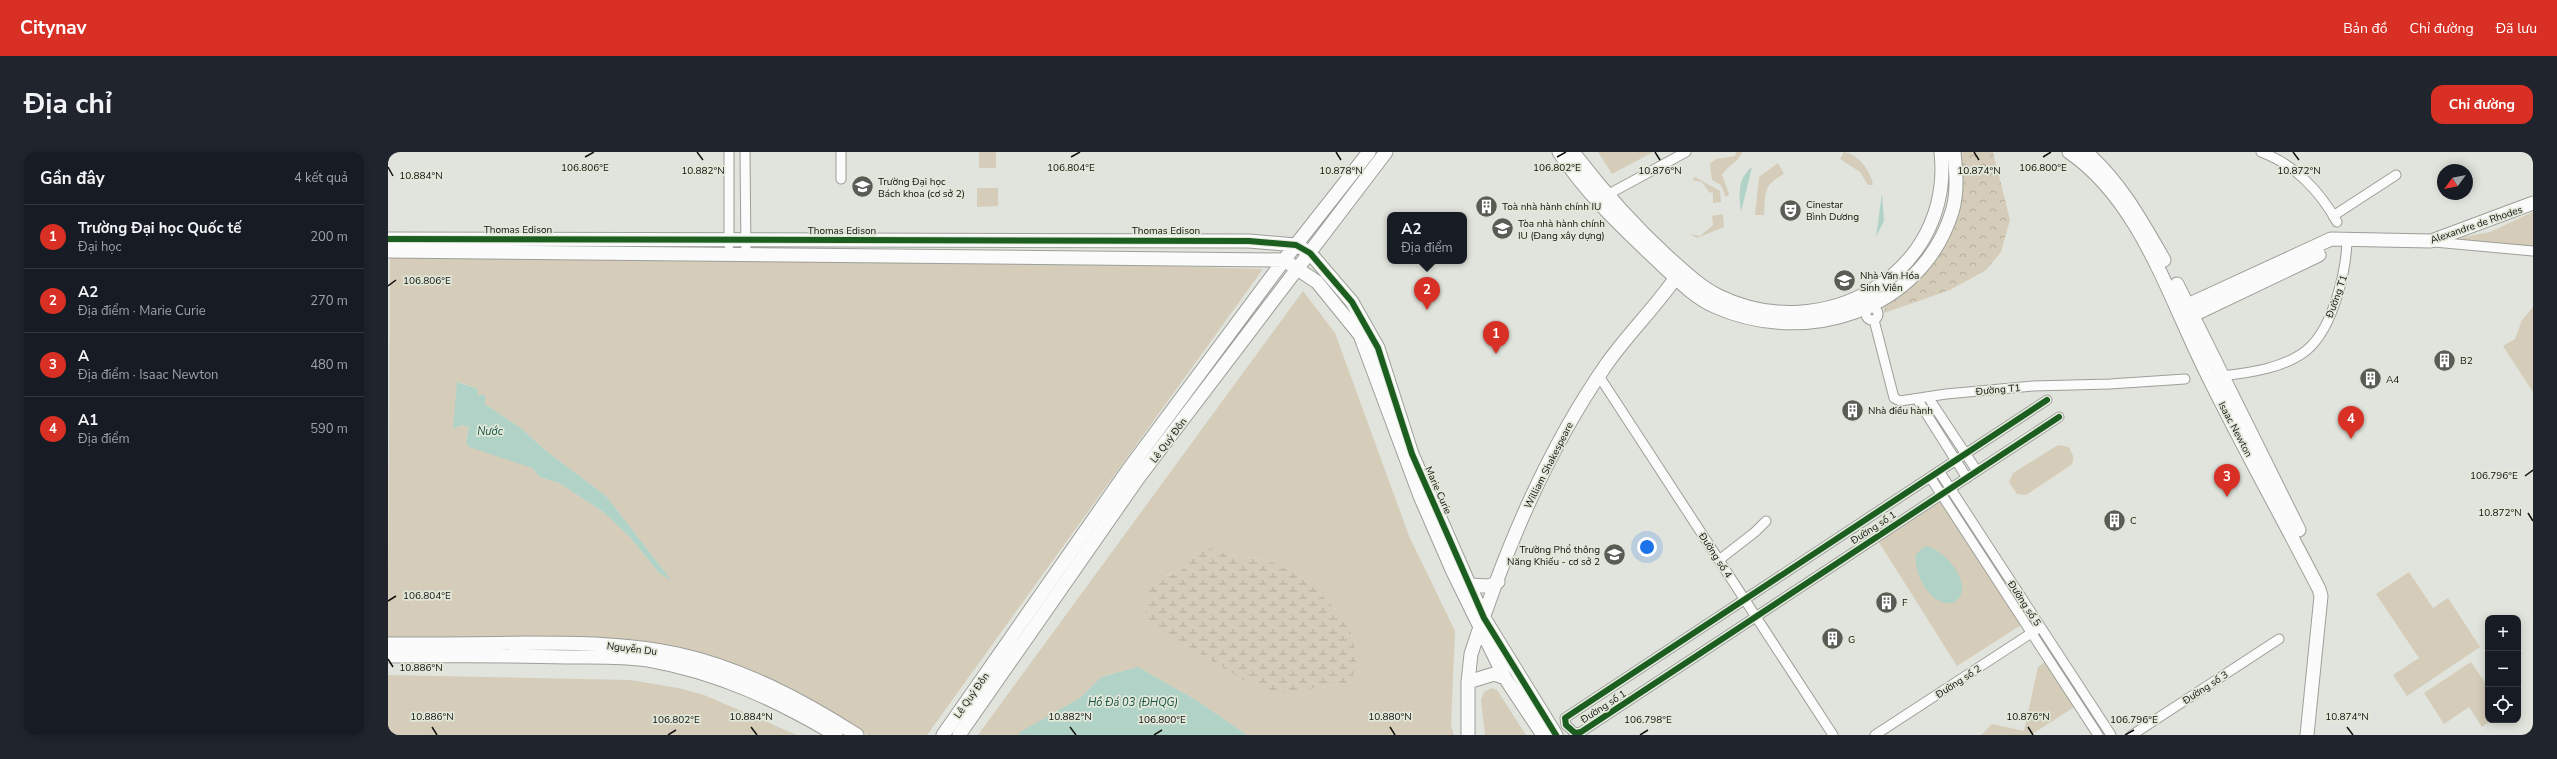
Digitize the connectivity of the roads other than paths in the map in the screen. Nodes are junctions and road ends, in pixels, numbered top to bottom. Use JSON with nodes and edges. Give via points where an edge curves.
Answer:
{"nodes":[{"id":1,"x":729,"y":152,"type":"edge"},
{"id":2,"x":745,"y":152,"type":"edge"},
{"id":3,"x":841,"y":152,"type":"edge"},
{"id":4,"x":1369,"y":152,"type":"edge"},
{"id":5,"x":1386,"y":152,"type":"edge"},
{"id":6,"x":1559,"y":152,"type":"edge"},
{"id":7,"x":1573,"y":152,"type":"edge"},
{"id":8,"x":1686,"y":152,"type":"edge"},
{"id":9,"x":1941,"y":152,"type":"edge"},
{"id":10,"x":1954,"y":152,"type":"edge"},
{"id":11,"x":2069,"y":152,"type":"edge"},
{"id":12,"x":2086,"y":152,"type":"edge"},
{"id":13,"x":2261,"y":152,"type":"edge"},
{"id":14,"x":2396,"y":175,"type":"dead end"},
{"id":15,"x":841,"y":179,"type":"dead end"},
{"id":16,"x":1348,"y":189,"type":"junction"},
{"id":17,"x":1607,"y":195,"type":"junction"},
{"id":18,"x":2533,"y":203,"type":"edge"},
{"id":19,"x":388,"y":239,"type":"edge"},
{"id":20,"x":729,"y":240,"type":"junction"},
{"id":21,"x":745,"y":240,"type":"junction"},
{"id":22,"x":1160,"y":240,"type":"junction"},
{"id":23,"x":2347,"y":241,"type":"junction"},
{"id":24,"x":2430,"y":241,"type":"junction"},
{"id":25,"x":1296,"y":245,"type":"junction"},
{"id":26,"x":388,"y":250,"type":"edge"},
{"id":27,"x":2533,"y":251,"type":"edge"},
{"id":28,"x":1310,"y":253,"type":"junction"},
{"id":29,"x":728,"y":254,"type":"junction"},
{"id":30,"x":746,"y":254,"type":"junction"},
{"id":31,"x":1161,"y":258,"type":"junction"},
{"id":32,"x":1284,"y":260,"type":"junction"},
{"id":33,"x":1299,"y":268,"type":"junction"},
{"id":34,"x":1679,"y":273,"type":"junction"},
{"id":35,"x":1861,"y":296,"type":"junction"},
{"id":36,"x":2185,"y":312,"type":"junction"},
{"id":37,"x":1872,"y":314,"type":"junction"},
{"id":38,"x":1599,"y":376,"type":"junction"},
{"id":39,"x":2214,"y":376,"type":"junction"},
{"id":40,"x":2185,"y":379,"type":"dead end"},
{"id":41,"x":1928,"y":397,"type":"junction"},
{"id":42,"x":1917,"y":399,"type":"junction"},
{"id":43,"x":2047,"y":400,"type":"dead end"},
{"id":44,"x":2059,"y":417,"type":"dead end"},
{"id":45,"x":1966,"y":454,"type":"junction"},
{"id":46,"x":1956,"y":460,"type":"junction"},
{"id":47,"x":1939,"y":471,"type":"junction"},
{"id":48,"x":1977,"y":471,"type":"junction"},
{"id":49,"x":1134,"y":473,"type":"junction"},
{"id":50,"x":1930,"y":477,"type":"junction"},
{"id":51,"x":1967,"y":478,"type":"junction"},
{"id":52,"x":1951,"y":488,"type":"junction"},
{"id":53,"x":1941,"y":495,"type":"junction"},
{"id":54,"x":1766,"y":521,"type":"dead end"},
{"id":55,"x":1086,"y":529,"type":"junction"},
{"id":56,"x":1098,"y":536,"type":"junction"},
{"id":57,"x":1719,"y":560,"type":"junction"},
{"id":58,"x":1498,"y":582,"type":"junction"},
{"id":59,"x":1470,"y":585,"type":"junction"},
{"id":60,"x":1744,"y":600,"type":"junction"},
{"id":61,"x":1035,"y":604,"type":"junction"},
{"id":62,"x":1048,"y":610,"type":"junction"},
{"id":63,"x":1756,"y":617,"type":"junction"},
{"id":64,"x":1482,"y":623,"type":"junction"},
{"id":65,"x":2041,"y":627,"type":"junction"},
{"id":66,"x":2032,"y":633,"type":"junction"},
{"id":67,"x":2279,"y":639,"type":"dead end"},
{"id":68,"x":388,"y":644,"type":"edge"},
{"id":69,"x":549,"y":650,"type":"junction"},
{"id":70,"x":388,"y":656,"type":"edge"},
{"id":71,"x":1505,"y":678,"type":"junction"},
{"id":72,"x":1468,"y":682,"type":"junction"},
{"id":73,"x":836,"y":735,"type":"edge"},
{"id":74,"x":856,"y":735,"type":"edge"},
{"id":75,"x":944,"y":735,"type":"edge"},
{"id":76,"x":959,"y":735,"type":"edge"},
{"id":77,"x":1468,"y":735,"type":"edge"},
{"id":78,"x":1543,"y":735,"type":"edge"},
{"id":79,"x":1556,"y":735,"type":"edge"},
{"id":80,"x":1833,"y":735,"type":"edge"},
{"id":81,"x":1875,"y":735,"type":"edge"},
{"id":82,"x":2098,"y":735,"type":"edge"},
{"id":83,"x":2111,"y":735,"type":"edge"},
{"id":84,"x":2132,"y":735,"type":"edge"},
{"id":85,"x":2307,"y":735,"type":"edge"},
{"id":86,"x":2315,"y":735,"type":"edge"}],
"edges":[{"from":1,"to":20,"type":"street"},
{"from":2,"to":21,"type":"street"},
{"from":3,"to":15,"type":"street"},
{"from":4,"to":16,"type":"street","name":"Lê Quý Đôn"},
{"from":5,"to":16,"type":"street","name":"Lê Quý Đôn"},
{"from":6,"to":34,"type":"street","via":[[1574,174],[1621,227]]},
{"from":7,"to":17,"type":"street"},
{"from":8,"to":17,"type":"street"},
{"from":9,"to":35,"type":"street","via":[[1942,191],[1930,229],[1922,244],[1900,270]]},
{"from":10,"to":37,"type":"street","via":[[1956,190],[1953,211],[1945,230],[1931,256],[1911,279]]},
{"from":11,"to":36,"type":"street","name":"Isaac Newton","via":[[2109,187]]},
{"from":12,"to":36,"type":"street","name":"Isaac Newton","via":[[2117,182],[2134,207]]},
{"from":13,"to":14,"type":"street","via":[[2277,158],[2298,173],[2315,190],[2335,219]]},
{"from":16,"to":25,"type":"street","name":"Lê Quý Đôn"},
{"from":16,"to":28,"type":"street","name":"Lê Quý Đôn"},
{"from":17,"to":34,"type":"street"},
{"from":18,"to":24,"type":"street","name":"Alexandre de Rhodes"},
{"from":19,"to":20,"type":"street","name":"Thomas Edison"},
{"from":20,"to":21,"type":"street","name":"Thomas Edison"},
{"from":20,"to":29,"type":"street"},
{"from":21,"to":22,"type":"street","name":"Thomas Edison"},
{"from":21,"to":30,"type":"street"},
{"from":22,"to":25,"type":"street","name":"Thomas Edison","via":[[1249,241]]},
{"from":22,"to":31,"type":"street"},
{"from":23,"to":24,"type":"street","name":"Alexandre de Rhodes"},
{"from":23,"to":36,"type":"street","name":"Alexandre de Rhodes"},
{"from":23,"to":39,"type":"street","name":"Đường T1","via":[[2345,270],[2340,290],[2331,313],[2308,349],[2283,363],[2246,373]]},
{"from":24,"to":27,"type":"street"},
{"from":25,"to":28,"type":"street","name":"Marie Curie"},
{"from":25,"to":32,"type":"street","name":"Lê Quý Đôn"},
{"from":26,"to":29,"type":"street"},
{"from":28,"to":33,"type":"street","name":"Lê Quý Đôn"},
{"from":28,"to":59,"type":"street","name":"Marie Curie","via":[[1352,302],[1378,348],[1412,454]]},
{"from":29,"to":30,"type":"street"},
{"from":30,"to":31,"type":"street"},
{"from":31,"to":32,"type":"street"},
{"from":32,"to":33,"type":"street","name":"Marie Curie"},
{"from":32,"to":49,"type":"street","name":"Lê Quý Đôn"},
{"from":33,"to":49,"type":"street","name":"Lê Quý Đôn"},
{"from":33,"to":64,"type":"street","name":"Marie Curie","via":[[1318,282],[1360,335],[1420,496]]},
{"from":34,"to":35,"type":"street","via":[[1717,295],[1758,310],[1816,309]]},
{"from":34,"to":37,"type":"street","via":[[1694,294],[1713,306],[1757,320],[1822,320]]},
{"from":34,"to":38,"type":"street","name":"William Shakespeare","via":[[1617,349]]},
{"from":35,"to":37,"type":"street"},
{"from":36,"to":39,"type":"street","name":"Isaac Newton"},
{"from":37,"to":42,"type":"street","name":"Đường T1","via":[[1894,398],[1906,402]]},
{"from":38,"to":57,"type":"street","name":"Đường số 4"},
{"from":38,"to":58,"type":"street","name":"William Shakespeare","via":[[1532,492]]},
{"from":39,"to":85,"type":"street","name":"Isaac Newton","via":[[2321,596]]},
{"from":39,"to":86,"type":"street","name":"Isaac Newton","via":[[2328,589]]},
{"from":40,"to":41,"type":"street","name":"Đường T1","via":[[2033,386]]},
{"from":41,"to":42,"type":"street","name":"Đường T1"},
{"from":41,"to":45,"type":"street"},
{"from":42,"to":46,"type":"street"},
{"from":43,"to":45,"type":"street","name":"Đường số 1"},
{"from":44,"to":48,"type":"street","name":"Đường số 1"},
{"from":45,"to":46,"type":"street","name":"Đường số 1"},
{"from":45,"to":48,"type":"street"},
{"from":46,"to":47,"type":"street","name":"Đường số 1"},
{"from":46,"to":51,"type":"street"},
{"from":47,"to":50,"type":"street","name":"Đường số 1"},
{"from":47,"to":52,"type":"street","name":"Đường số 5"},
{"from":48,"to":51,"type":"street","name":"Đường số 1"},
{"from":49,"to":55,"type":"street","name":"Lê Quý Đôn"},
{"from":49,"to":56,"type":"street","name":"Lê Quý Đôn"},
{"from":50,"to":53,"type":"street","name":"Đường số 5"},
{"from":50,"to":60,"type":"street","name":"Đường số 1"},
{"from":51,"to":52,"type":"street","name":"Đường số 1"},
{"from":52,"to":53,"type":"street","name":"Đường số 1"},
{"from":52,"to":65,"type":"street","name":"Đường số 5"},
{"from":53,"to":63,"type":"street","name":"Đường số 1"},
{"from":53,"to":66,"type":"street","name":"Đường số 5"},
{"from":54,"to":57,"type":"street"},
{"from":55,"to":56,"type":"street"},
{"from":55,"to":61,"type":"street","name":"Lê Quý Đôn"},
{"from":56,"to":62,"type":"street","name":"Lê Quý Đôn"},
{"from":57,"to":60,"type":"street","name":"Đường số 4"},
{"from":58,"to":59,"type":"street","via":[[1489,586]]},
{"from":58,"to":64,"type":"street","name":"William Shakespeare"},
{"from":59,"to":64,"type":"street","name":"Marie Curie"},
{"from":60,"to":63,"type":"street","name":"Đường số 4"},
{"from":60,"to":63,"type":"street","name":"Đường số 1","via":[[1565,718],[1566,725],[1575,733],[1581,732]]},
{"from":61,"to":62,"type":"street"},
{"from":61,"to":75,"type":"street","name":"Lê Quý Đôn"},
{"from":62,"to":76,"type":"street","name":"Lê Quý Đôn"},
{"from":63,"to":80,"type":"street","name":"Đường số 4"},
{"from":64,"to":71,"type":"street","name":"Marie Curie"},
{"from":64,"to":72,"type":"street","name":"William Shakespeare","via":[[1471,654]]},
{"from":64,"to":79,"type":"street","name":"Marie Curie"},
{"from":65,"to":66,"type":"street","name":"Đường số 2"},
{"from":65,"to":83,"type":"street","name":"Đường số 5"},
{"from":66,"to":81,"type":"street","name":"Đường số 2"},
{"from":66,"to":82,"type":"street","name":"Đường số 5"},
{"from":67,"to":84,"type":"street","name":"Đường số 3"},
{"from":68,"to":69,"type":"street","name":"Nguyễn Du"},
{"from":69,"to":70,"type":"street","name":"Nguyễn Du"},
{"from":69,"to":73,"type":"street","name":"Nguyễn Du","via":[[632,658],[694,670],[772,699]]},
{"from":69,"to":74,"type":"street","name":"Nguyễn Du","via":[[616,645],[678,654],[707,662],[798,700]]},
{"from":71,"to":72,"type":"street","via":[[1494,674]]},
{"from":71,"to":78,"type":"street","name":"Marie Curie"},
{"from":72,"to":77,"type":"street","name":"William Shakespeare"}]}
